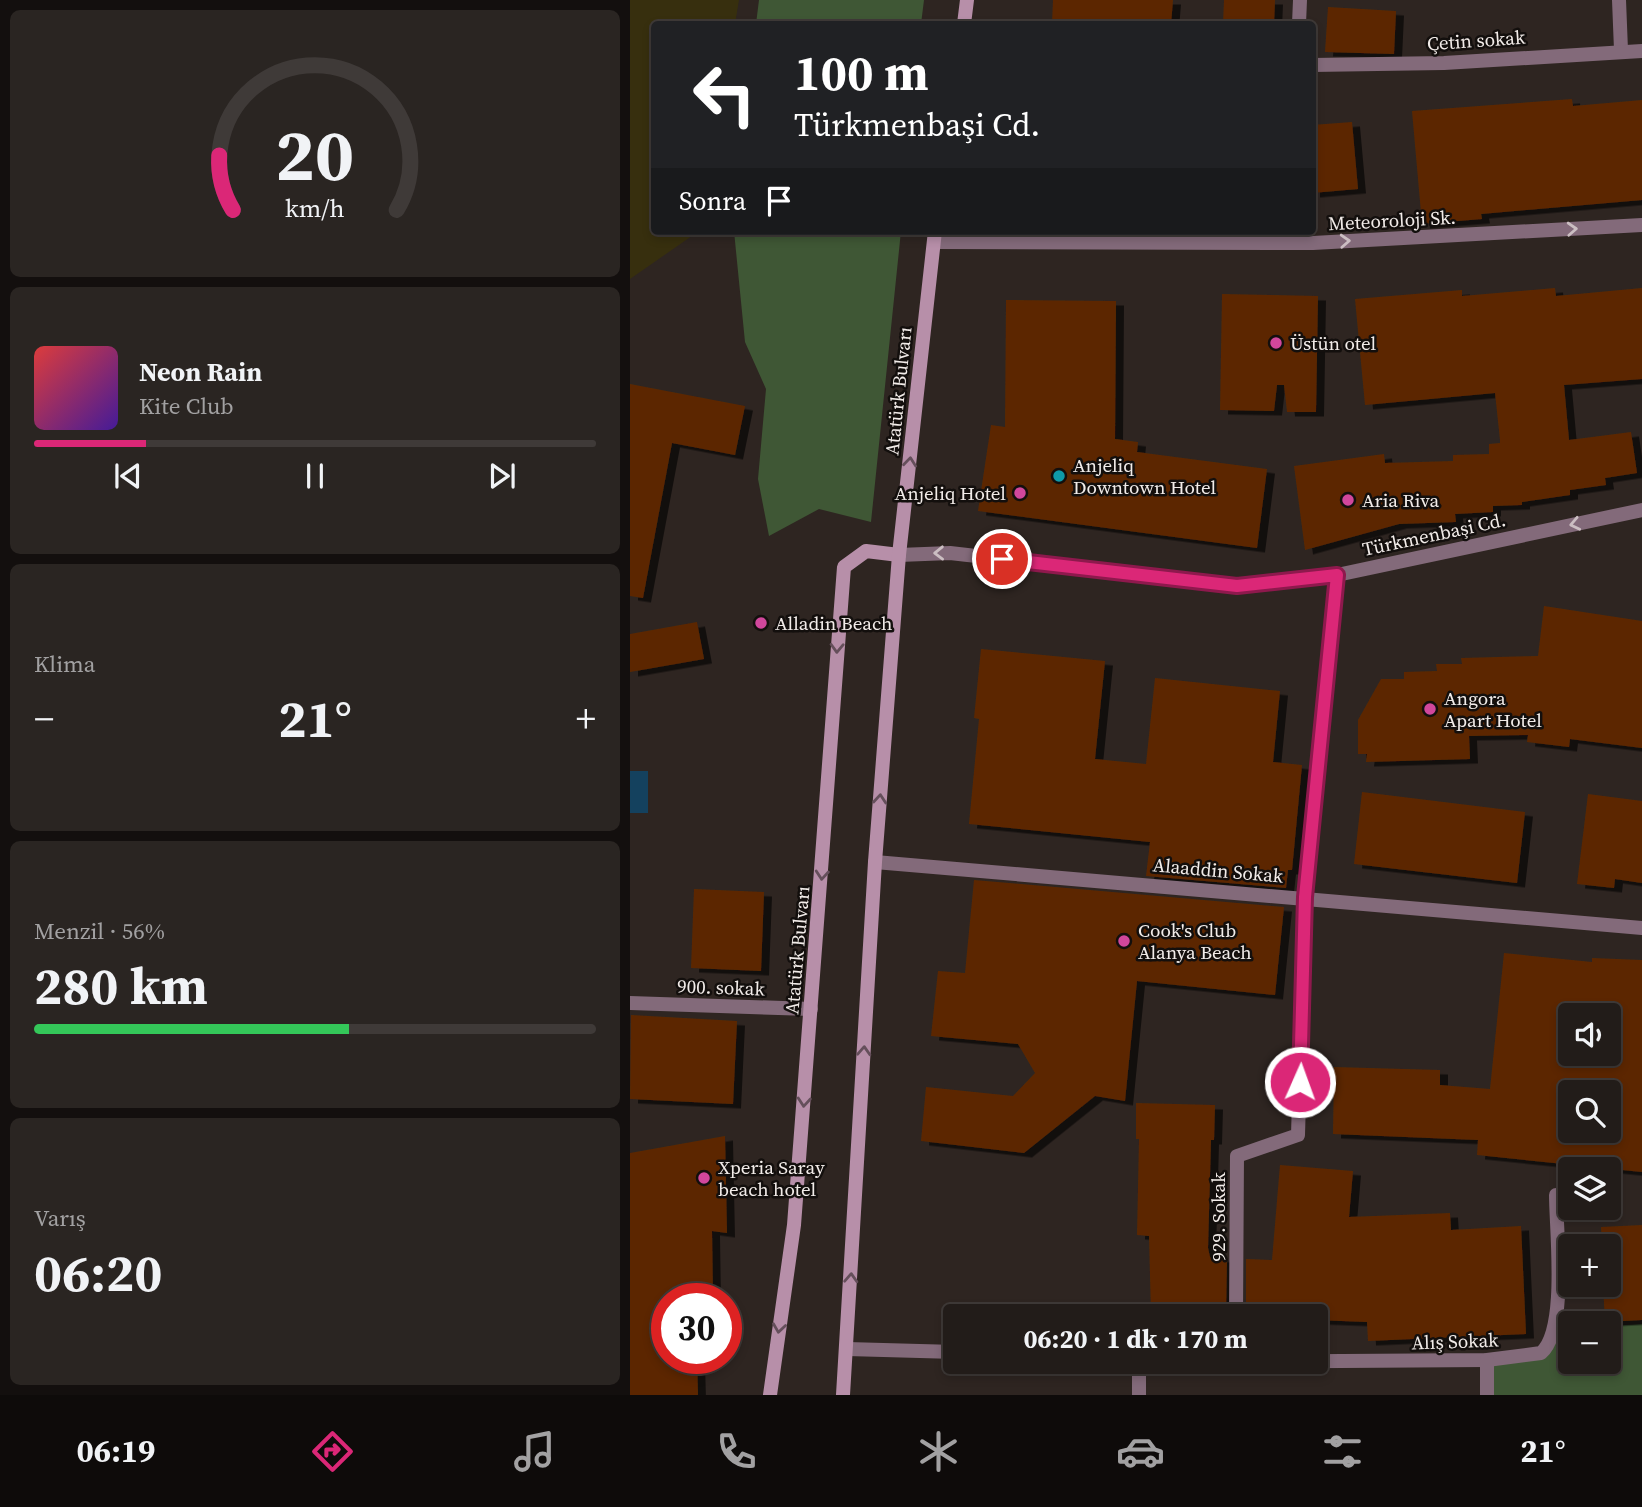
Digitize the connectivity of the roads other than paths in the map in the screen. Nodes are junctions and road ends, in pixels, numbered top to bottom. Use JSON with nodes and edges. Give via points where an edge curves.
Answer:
{"nodes":[{"id":1,"x":967,"y":0,"type":"edge"},
{"id":2,"x":1300,"y":0,"type":"edge"},
{"id":3,"x":1619,"y":0,"type":"edge"},
{"id":4,"x":964,"y":21,"type":"edge"},
{"id":5,"x":1299,"y":21,"type":"edge"},
{"id":6,"x":1621,"y":50,"type":"junction"},
{"id":7,"x":1642,"y":51,"type":"edge"},
{"id":8,"x":1316,"y":65,"type":"edge"},
{"id":9,"x":1642,"y":225,"type":"edge"},
{"id":10,"x":935,"y":236,"type":"edge"},
{"id":11,"x":1642,"y":510,"type":"edge"},
{"id":12,"x":899,"y":555,"type":"junction"},
{"id":13,"x":1337,"y":575,"type":"junction"},
{"id":14,"x":875,"y":862,"type":"junction"},
{"id":15,"x":1305,"y":897,"type":"junction"},
{"id":16,"x":1642,"y":928,"type":"edge"},
{"id":17,"x":630,"y":1003,"type":"edge"},
{"id":18,"x":811,"y":1009,"type":"junction"},
{"id":19,"x":1556,"y":1195,"type":"dead end"},
{"id":20,"x":1236,"y":1304,"type":"edge"},
{"id":21,"x":847,"y":1349,"type":"junction"},
{"id":22,"x":943,"y":1352,"type":"edge"},
{"id":23,"x":1488,"y":1360,"type":"junction"},
{"id":24,"x":1328,"y":1362,"type":"edge"},
{"id":25,"x":1139,"y":1374,"type":"edge"},
{"id":26,"x":770,"y":1395,"type":"edge"},
{"id":27,"x":843,"y":1395,"type":"edge"},
{"id":28,"x":1139,"y":1395,"type":"edge"},
{"id":29,"x":1487,"y":1395,"type":"edge"}],
"edges":[{"from":1,"to":4,"type":"street"},
{"from":2,"to":5,"type":"street"},
{"from":3,"to":6,"type":"street"},
{"from":6,"to":7,"type":"street","name":"Çetin sokak"},
{"from":6,"to":8,"type":"street","name":"Çetin sokak","via":[[1444,63]]},
{"from":10,"to":9,"type":"street","name":"Meteoroloji Sk.","one_way":true,"via":[[1313,243]]},
{"from":12,"to":10,"type":"street","name":"Atatürk Bulvarı","one_way":true},
{"from":11,"to":13,"type":"street","name":"Türkmenbaşi Cd.","one_way":true},
{"from":13,"to":12,"type":"street","name":"Türkmenbaşi Cd.","one_way":true,"via":[[1237,586],[950,553]]},
{"from":14,"to":12,"type":"street","name":"Atatürk Bulvarı","one_way":true},
{"from":12,"to":18,"type":"street","name":"Atatürk Bulvarı","one_way":true,"via":[[866,551],[844,567]]},
{"from":13,"to":15,"type":"street","name":"929. Sokak"},
{"from":14,"to":15,"type":"street","name":"Alaaddin Sokak"},
{"from":21,"to":14,"type":"street","name":"Atatürk Bulvarı","one_way":true},
{"from":15,"to":16,"type":"street","name":"Alaaddin Sokak"},
{"from":15,"to":20,"type":"street","name":"929. Sokak","via":[[1298,1135],[1237,1156]]},
{"from":17,"to":18,"type":"street","name":"900. sokak"},
{"from":18,"to":26,"type":"street","name":"Atatürk Bulvarı","one_way":true,"via":[[794,1225]]},
{"from":19,"to":23,"type":"street","name":"Alış Sokak","via":[[1557,1315],[1553,1336],[1541,1353]]},
{"from":21,"to":22,"type":"street"},
{"from":21,"to":27,"type":"street","name":"Atatürk Bulvarı"},
{"from":23,"to":24,"type":"street","name":"Alış Sokak"},
{"from":23,"to":29,"type":"street"},
{"from":25,"to":28,"type":"street"}]}
